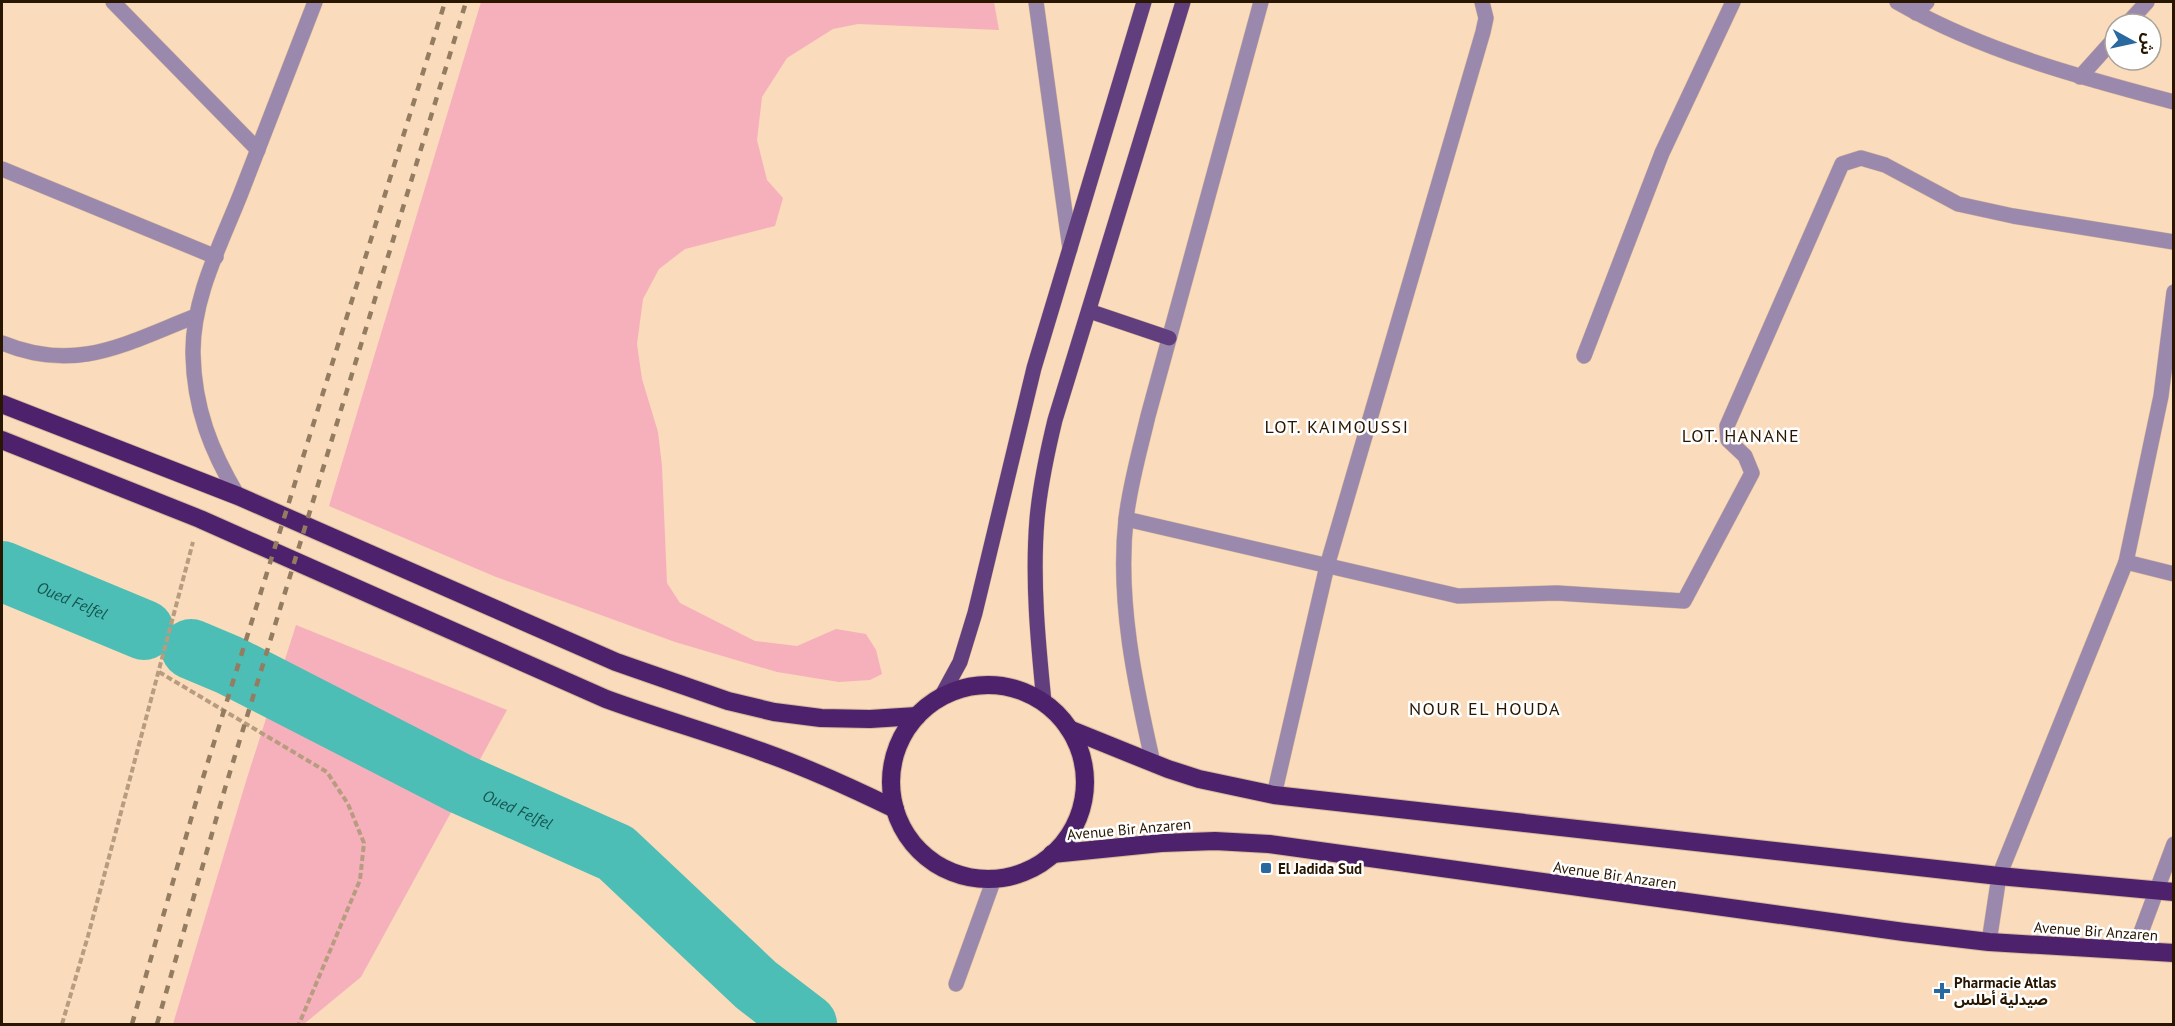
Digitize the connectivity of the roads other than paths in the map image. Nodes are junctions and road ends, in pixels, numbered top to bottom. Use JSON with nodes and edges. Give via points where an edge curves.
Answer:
{"nodes":[{"id":1,"x":113,"y":2,"type":"edge"},
{"id":2,"x":315,"y":2,"type":"edge"},
{"id":3,"x":1036,"y":2,"type":"edge"},
{"id":4,"x":1144,"y":2,"type":"edge"},
{"id":5,"x":1183,"y":2,"type":"edge"},
{"id":6,"x":1261,"y":2,"type":"edge"},
{"id":7,"x":1482,"y":2,"type":"edge"},
{"id":8,"x":1733,"y":2,"type":"edge"},
{"id":9,"x":1897,"y":2,"type":"edge"},
{"id":10,"x":1927,"y":2,"type":"edge"},
{"id":11,"x":1916,"y":13,"type":"junction"},
{"id":12,"x":2103,"y":51,"type":"edge"},
{"id":13,"x":2080,"y":77,"type":"junction"},
{"id":14,"x":2174,"y":102,"type":"edge"},
{"id":15,"x":258,"y":150,"type":"junction"},
{"id":16,"x":2,"y":170,"type":"edge"},
{"id":17,"x":2174,"y":242,"type":"edge"},
{"id":18,"x":1070,"y":249,"type":"junction"},
{"id":19,"x":216,"y":257,"type":"junction"},
{"id":20,"x":2174,"y":292,"type":"edge"},
{"id":21,"x":1089,"y":311,"type":"junction"},
{"id":22,"x":196,"y":315,"type":"junction"},
{"id":23,"x":1169,"y":338,"type":"junction"},
{"id":24,"x":2,"y":343,"type":"edge"},
{"id":25,"x":1584,"y":356,"type":"dead end"},
{"id":26,"x":2167,"y":397,"type":"edge"},
{"id":27,"x":2,"y":404,"type":"edge"},
{"id":28,"x":2,"y":440,"type":"edge"},
{"id":29,"x":238,"y":496,"type":"junction"},
{"id":30,"x":1126,"y":519,"type":"junction"},
{"id":31,"x":2126,"y":562,"type":"junction"},
{"id":32,"x":1327,"y":566,"type":"junction"},
{"id":33,"x":2174,"y":574,"type":"edge"},
{"id":34,"x":941,"y":697,"type":"junction"},
{"id":35,"x":1044,"y":702,"type":"junction"},
{"id":36,"x":917,"y":716,"type":"junction"},
{"id":37,"x":1069,"y":729,"type":"junction"},
{"id":38,"x":1153,"y":763,"type":"junction"},
{"id":39,"x":1274,"y":795,"type":"junction"},
{"id":40,"x":895,"y":808,"type":"junction"},
{"id":41,"x":2174,"y":844,"type":"edge"},
{"id":42,"x":1052,"y":854,"type":"junction"},
{"id":43,"x":1999,"y":876,"type":"junction"},
{"id":44,"x":994,"y":879,"type":"junction"},
{"id":45,"x":2165,"y":891,"type":"edge"},
{"id":46,"x":1989,"y":942,"type":"junction"},
{"id":47,"x":2134,"y":951,"type":"junction"},
{"id":48,"x":2174,"y":953,"type":"edge"},
{"id":49,"x":956,"y":984,"type":"dead end"}],
"edges":[{"from":1,"to":15,"type":"street"},
{"from":2,"to":15,"type":"street"},
{"from":3,"to":18,"type":"street"},
{"from":4,"to":18,"type":"main road"},
{"from":5,"to":21,"type":"main road"},
{"from":6,"to":23,"type":"street"},
{"from":7,"to":32,"type":"street","via":[[1486,18],[1483,32]]},
{"from":8,"to":25,"type":"street","via":[[1662,153]]},
{"from":9,"to":11,"type":"street"},
{"from":10,"to":11,"type":"street"},
{"from":11,"to":13,"type":"street"},
{"from":12,"to":13,"type":"street"},
{"from":13,"to":14,"type":"street"},
{"from":15,"to":19,"type":"street"},
{"from":16,"to":19,"type":"street"},
{"from":17,"to":32,"type":"street","via":[[1958,204],[1885,165],[1862,158],[1842,164],[1727,426],[1728,440],[1745,456],[1752,473],[1684,601],[1557,593],[1458,596]]},
{"from":18,"to":34,"type":"main road","via":[[1034,368],[975,613],[960,662]]},
{"from":19,"to":22,"type":"street"},
{"from":20,"to":26,"type":"street"},
{"from":21,"to":23,"type":"main road"},
{"from":21,"to":35,"type":"main road","via":[[1055,420],[1043,469],[1037,519],[1037,621]]},
{"from":22,"to":24,"type":"street","via":[[108,351],[66,357],[24,352]]},
{"from":22,"to":29,"type":"street","via":[[193,353],[200,410],[219,463]]},
{"from":23,"to":30,"type":"street"},
{"from":26,"to":31,"type":"street"},
{"from":27,"to":29,"type":"highway"},
{"from":28,"to":40,"type":"highway","via":[[200,519],[606,699],[764,752]]},
{"from":29,"to":36,"type":"highway","via":[[616,662],[728,702],[821,718]]},
{"from":30,"to":32,"type":"street"},
{"from":30,"to":38,"type":"street","via":[[1129,642]]},
{"from":31,"to":33,"type":"street"},
{"from":31,"to":43,"type":"street"},
{"from":32,"to":39,"type":"street"},
{"from":34,"to":35,"type":"highway","via":[[962,688],[1004,686]]},
{"from":34,"to":36,"type":"highway"},
{"from":35,"to":37,"type":"highway"},
{"from":36,"to":40,"type":"highway","via":[[905,732],[892,769]]},
{"from":37,"to":38,"type":"highway"},
{"from":37,"to":42,"type":"highway","via":[[1078,747],[1085,785],[1076,823]]},
{"from":38,"to":39,"type":"highway","via":[[1199,779]]},
{"from":39,"to":43,"type":"highway"},
{"from":40,"to":44,"type":"highway","via":[[903,829],[932,861],[951,872]]},
{"from":41,"to":45,"type":"street"},
{"from":42,"to":44,"type":"highway","via":[[1015,876]]},
{"from":42,"to":46,"type":"highway","name":"Avenue Bir Anzaren","via":[[1161,843],[1269,844]]},
{"from":43,"to":45,"type":"highway"},
{"from":43,"to":46,"type":"street"},
{"from":44,"to":49,"type":"street"},
{"from":45,"to":47,"type":"street"},
{"from":46,"to":47,"type":"highway","name":"Avenue Bir Anzaren"},
{"from":47,"to":48,"type":"highway","name":"Avenue Bir Anzaren"}]}
